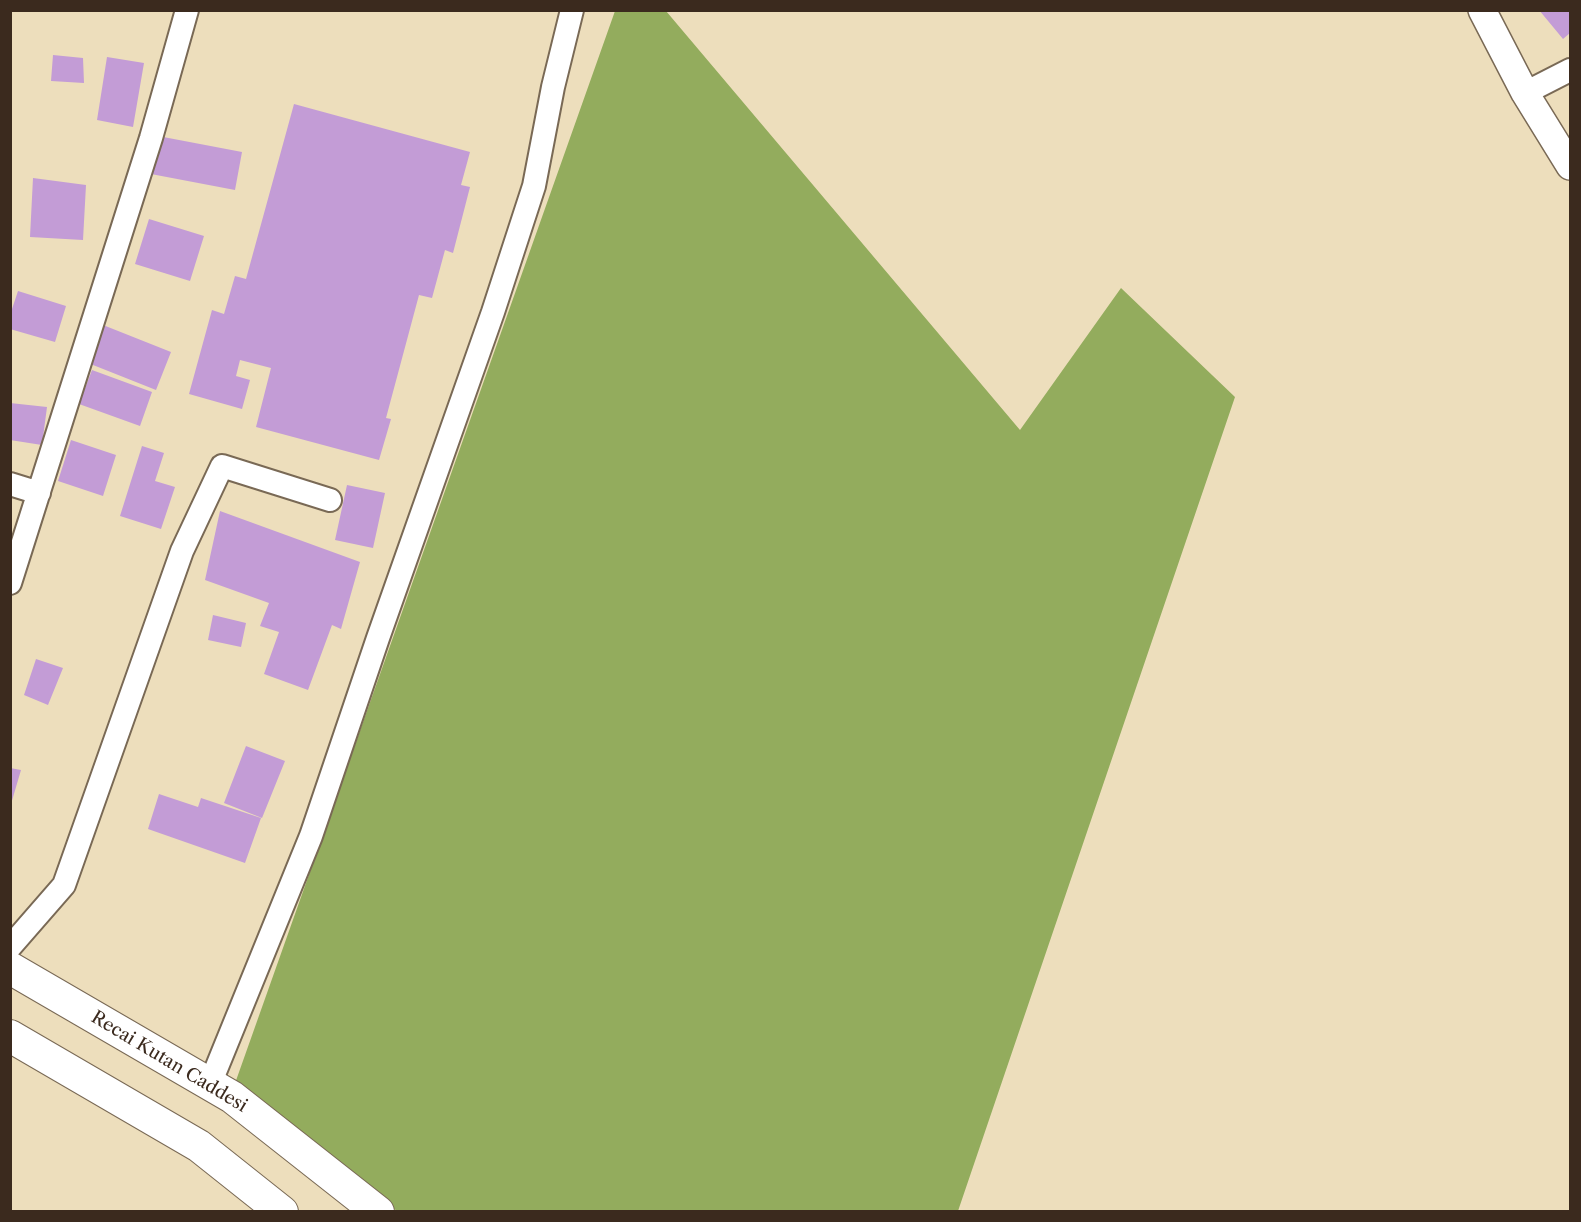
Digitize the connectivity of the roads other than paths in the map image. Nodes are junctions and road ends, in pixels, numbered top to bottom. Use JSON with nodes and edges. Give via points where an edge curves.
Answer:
{"nodes":[{"id":1,"x":187,"y":10,"type":"edge"},
{"id":2,"x":572,"y":10,"type":"edge"},
{"id":3,"x":1482,"y":10,"type":"edge"},
{"id":4,"x":1570,"y":70,"type":"edge"},
{"id":5,"x":1526,"y":93,"type":"junction"},
{"id":6,"x":1570,"y":166,"type":"edge"},
{"id":7,"x":10,"y":484,"type":"edge"},
{"id":8,"x":39,"y":493,"type":"junction"},
{"id":9,"x":330,"y":500,"type":"dead end"},
{"id":10,"x":10,"y":583,"type":"edge"},
{"id":11,"x":10,"y":947,"type":"edge"},
{"id":12,"x":10,"y":968,"type":"edge"},
{"id":13,"x":10,"y":1036,"type":"edge"},
{"id":14,"x":210,"y":1084,"type":"junction"},
{"id":15,"x":282,"y":1212,"type":"edge"},
{"id":16,"x":378,"y":1212,"type":"edge"}],
"edges":[{"from":1,"to":8,"type":"street","via":[[151,138]]},
{"from":2,"to":14,"type":"street","via":[[534,186],[493,312],[311,836]]},
{"from":3,"to":5,"type":"street"},
{"from":4,"to":5,"type":"street"},
{"from":5,"to":6,"type":"street"},
{"from":7,"to":8,"type":"street"},
{"from":8,"to":10,"type":"street"},
{"from":9,"to":11,"type":"street","via":[[222,466],[182,551],[64,885]]},
{"from":12,"to":14,"type":"main road","name":"Recai Kutan Caddesi"},
{"from":13,"to":15,"type":"main road","via":[[199,1146]]},
{"from":14,"to":16,"type":"main road","name":"Recai Kutan Caddesi"}]}
